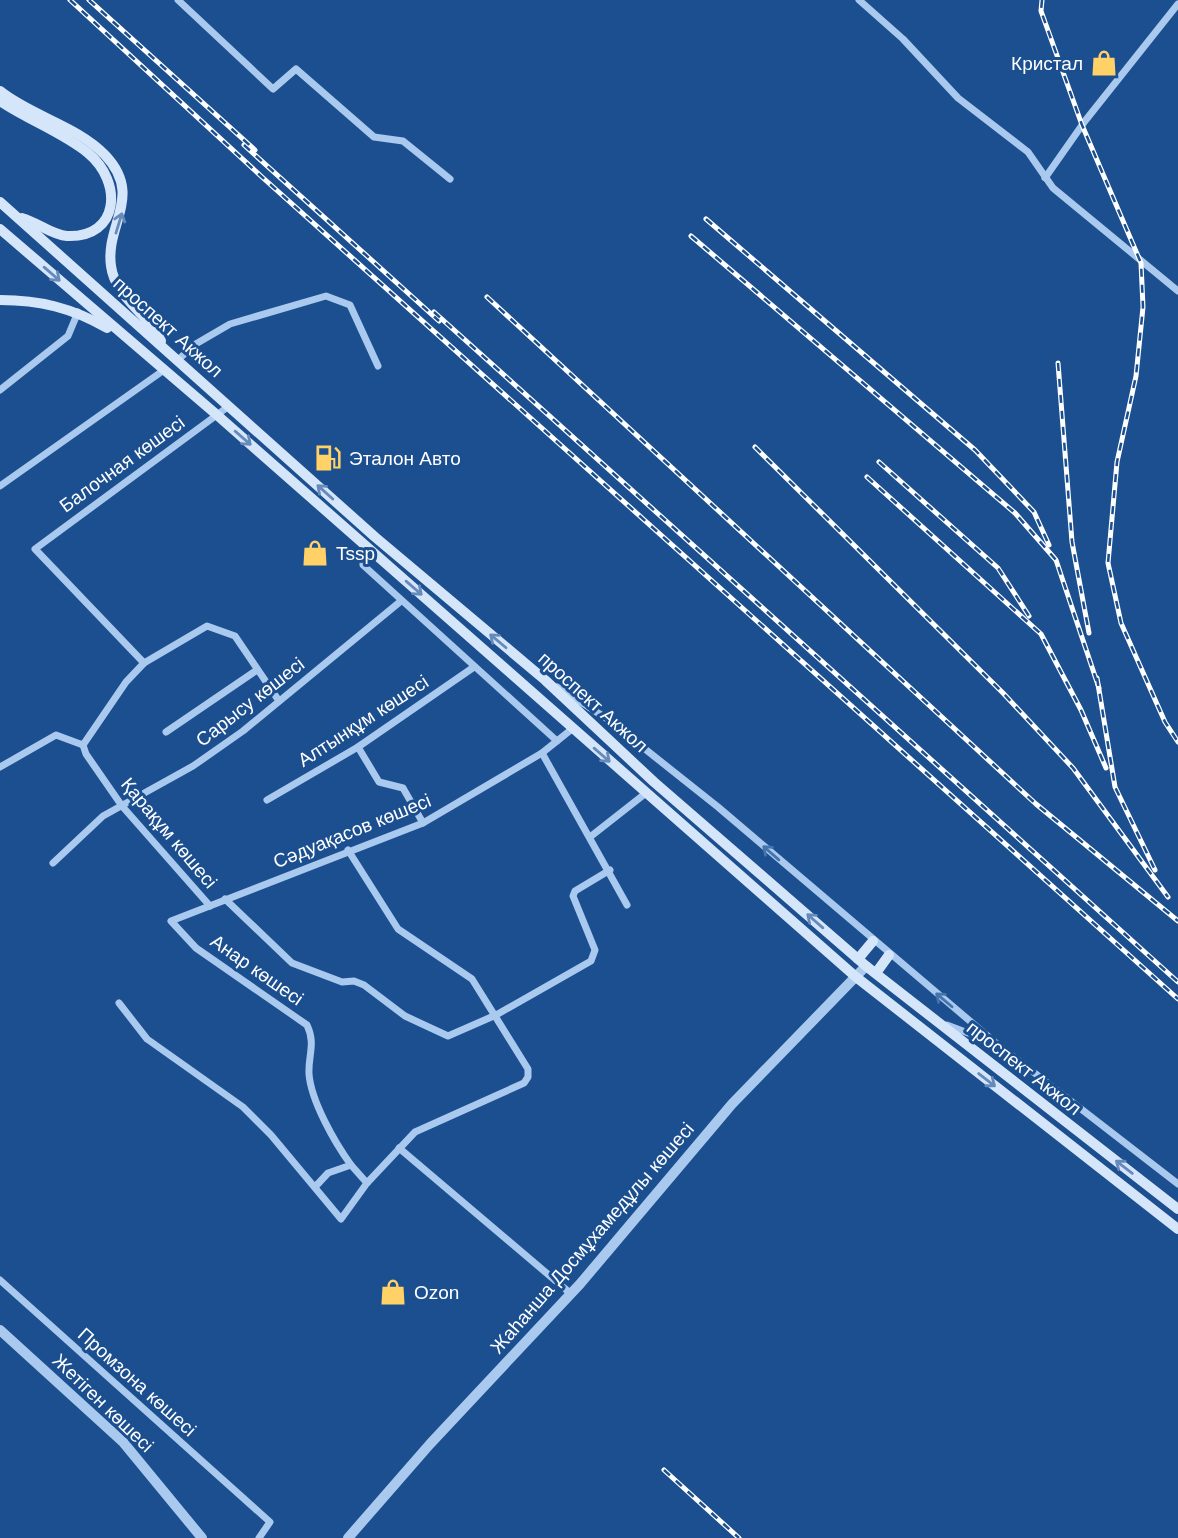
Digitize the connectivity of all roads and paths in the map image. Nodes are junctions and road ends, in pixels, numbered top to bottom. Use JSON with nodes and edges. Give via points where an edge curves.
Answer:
{"nodes":[{"id":1,"x":178,"y":0,"type":"edge"},
{"id":2,"x":859,"y":0,"type":"edge"},
{"id":3,"x":1178,"y":4,"type":"edge"},
{"id":4,"x":0,"y":90,"type":"edge"},
{"id":5,"x":0,"y":102,"type":"edge"},
{"id":6,"x":1045,"y":178,"type":"junction"},
{"id":7,"x":450,"y":179,"type":"dead end"},
{"id":8,"x":0,"y":202,"type":"edge"},
{"id":9,"x":16,"y":216,"type":"junction"},
{"id":10,"x":0,"y":229,"type":"edge"},
{"id":11,"x":1178,"y":291,"type":"edge"},
{"id":12,"x":0,"y":300,"type":"edge"},
{"id":13,"x":78,"y":312,"type":"junction"},
{"id":14,"x":129,"y":340,"type":"junction"},
{"id":15,"x":164,"y":346,"type":"junction"},
{"id":16,"x":178,"y":359,"type":"junction"},
{"id":17,"x":378,"y":366,"type":"dead end"},
{"id":18,"x":164,"y":370,"type":"junction"},
{"id":19,"x":0,"y":390,"type":"edge"},
{"id":20,"x":229,"y":406,"type":"junction"},
{"id":21,"x":217,"y":415,"type":"junction"},
{"id":22,"x":0,"y":486,"type":"edge"},
{"id":23,"x":363,"y":543,"type":"junction"},
{"id":24,"x":401,"y":601,"type":"junction"},
{"id":25,"x":144,"y":663,"type":"junction"},
{"id":26,"x":474,"y":667,"type":"junction"},
{"id":27,"x":257,"y":670,"type":"junction"},
{"id":28,"x":545,"y":680,"type":"junction"},
{"id":29,"x":279,"y":701,"type":"junction"},
{"id":30,"x":572,"y":729,"type":"junction"},
{"id":31,"x":166,"y":733,"type":"dead end"},
{"id":32,"x":557,"y":741,"type":"junction"},
{"id":33,"x":83,"y":744,"type":"junction"},
{"id":34,"x":358,"y":747,"type":"junction"},
{"id":35,"x":542,"y":753,"type":"junction"},
{"id":36,"x":0,"y":767,"type":"edge"},
{"id":37,"x":646,"y":793,"type":"junction"},
{"id":38,"x":267,"y":800,"type":"dead end"},
{"id":39,"x":122,"y":806,"type":"junction"},
{"id":40,"x":423,"y":823,"type":"junction"},
{"id":41,"x":590,"y":837,"type":"junction"},
{"id":42,"x":348,"y":850,"type":"junction"},
{"id":43,"x":53,"y":863,"type":"dead end"},
{"id":44,"x":610,"y":870,"type":"junction"},
{"id":45,"x":225,"y":899,"type":"junction"},
{"id":46,"x":627,"y":905,"type":"dead end"},
{"id":47,"x":210,"y":906,"type":"junction"},
{"id":48,"x":171,"y":922,"type":"joint"},
{"id":49,"x":873,"y":941,"type":"junction"},
{"id":50,"x":889,"y":955,"type":"junction"},
{"id":51,"x":867,"y":966,"type":"junction"},
{"id":52,"x":856,"y":977,"type":"junction"},
{"id":53,"x":118,"y":1003,"type":"dead end"},
{"id":54,"x":496,"y":1014,"type":"junction"},
{"id":55,"x":935,"y":1021,"type":"junction"},
{"id":56,"x":997,"y":1044,"type":"junction"},
{"id":57,"x":399,"y":1148,"type":"junction"},
{"id":58,"x":351,"y":1165,"type":"junction"},
{"id":59,"x":367,"y":1184,"type":"junction"},
{"id":60,"x":1178,"y":1184,"type":"edge"},
{"id":61,"x":315,"y":1187,"type":"junction"},
{"id":62,"x":1178,"y":1209,"type":"edge"},
{"id":63,"x":1178,"y":1229,"type":"edge"},
{"id":64,"x":0,"y":1280,"type":"edge"},
{"id":65,"x":570,"y":1293,"type":"junction"},
{"id":66,"x":0,"y":1331,"type":"edge"},
{"id":67,"x":259,"y":1537,"type":"edge"},
{"id":68,"x":202,"y":1538,"type":"edge"},
{"id":69,"x":348,"y":1538,"type":"edge"}],
"edges":[{"from":1,"to":7,"type":"street","via":[[273,89],[296,69],[374,137],[403,141]]},
{"from":2,"to":6,"type":"street","via":[[958,98],[1028,152]]},
{"from":3,"to":6,"type":"street"},
{"from":15,"to":4,"type":"main road","one_way":true,"via":[[154,327],[117,284],[111,269],[110,251],[124,195],[113,166],[92,146]]},
{"from":5,"to":9,"type":"main road","via":[[89,153],[106,172],[112,192],[111,208],[91,232],[64,236]]},
{"from":6,"to":11,"type":"street"},
{"from":8,"to":9,"type":"main road","name":"проспект Акжол"},
{"from":9,"to":15,"type":"main road","name":"проспект Акжол"},
{"from":10,"to":14,"type":"main road","name":"проспект Акжол","one_way":true},
{"from":12,"to":13,"type":"main road","via":[[41,302]]},
{"from":13,"to":14,"type":"main road"},
{"from":13,"to":19,"type":"street","via":[[68,336]]},
{"from":14,"to":18,"type":"main road","name":"проспект Акжол"},
{"from":15,"to":16,"type":"main road","name":"проспект Акжол"},
{"from":16,"to":17,"type":"street","via":[[230,324],[326,296],[350,305]]},
{"from":16,"to":20,"type":"main road","name":"проспект Акжол"},
{"from":18,"to":21,"type":"main road","name":"проспект Акжол"},
{"from":18,"to":22,"type":"street"},
{"from":20,"to":21,"type":"street","name":"Балочная көшесі"},
{"from":28,"to":20,"type":"main road","name":"проспект Акжол","one_way":true},
{"from":21,"to":23,"type":"main road","name":"проспект Акжол","one_way":true},
{"from":21,"to":25,"type":"street","name":"Балочная көшесі","via":[[35,549]]},
{"from":23,"to":24,"type":"street","via":[[363,565]]},
{"from":23,"to":30,"type":"main road","name":"проспект Акжол","one_way":true},
{"from":24,"to":26,"type":"street"},
{"from":24,"to":29,"type":"street","name":"Сарысу көшесі"},
{"from":25,"to":27,"type":"street","via":[[207,626],[235,636]]},
{"from":25,"to":33,"type":"street"},
{"from":26,"to":32,"type":"street"},
{"from":26,"to":34,"type":"street","name":"Алтынқұм көшесі"},
{"from":27,"to":29,"type":"street"},
{"from":27,"to":31,"type":"street"},
{"from":49,"to":28,"type":"street","one_way":true,"via":[[718,807],[606,718]]},
{"from":51,"to":28,"type":"main road","name":"проспект Акжол","one_way":true,"via":[[654,782]]},
{"from":29,"to":39,"type":"street","name":"Сарысу көшесі","via":[[193,766]]},
{"from":30,"to":32,"type":"street","name":"Сәдуақасов көшесі"},
{"from":30,"to":37,"type":"main road","name":"проспект Акжол","one_way":true},
{"from":32,"to":35,"type":"street","name":"Сәдуақасов көшесі"},
{"from":33,"to":36,"type":"street","via":[[55,735]]},
{"from":33,"to":39,"type":"street","name":"Қарақұм көшесі"},
{"from":34,"to":38,"type":"street","name":"Алтынқұм көшесі"},
{"from":34,"to":40,"type":"street","via":[[379,782],[403,788]]},
{"from":35,"to":40,"type":"street","name":"Сәдуақасов көшесі"},
{"from":35,"to":41,"type":"street"},
{"from":37,"to":41,"type":"street"},
{"from":37,"to":52,"type":"main road","name":"проспект Акжол"},
{"from":39,"to":43,"type":"street","name":"Сарысу көшесі","via":[[103,816]]},
{"from":39,"to":47,"type":"street","name":"Қарақұм көшесі"},
{"from":40,"to":42,"type":"street","name":"Сәдуақасов көшесі"},
{"from":41,"to":44,"type":"street"},
{"from":42,"to":45,"type":"street","name":"Сәдуақасов көшесі"},
{"from":42,"to":54,"type":"street","via":[[391,920],[405,935],[463,970]]},
{"from":44,"to":46,"type":"street"},
{"from":44,"to":54,"type":"street","name":"Анар көшесі","via":[[573,896],[595,950],[591,961]]},
{"from":45,"to":47,"type":"street","name":"Сәдуақасов көшесі"},
{"from":45,"to":54,"type":"street","name":"Анар көшесі","via":[[292,963],[342,982],[364,985],[405,1016],[447,1036]]},
{"from":47,"to":48,"type":"street","name":"Сәдуақасов көшесі"},
{"from":48,"to":58,"type":"street","name":"Анар көшесі","via":[[196,948],[307,1025],[313,1045],[311,1084],[335,1143]]},
{"from":49,"to":50,"type":"street"},
{"from":49,"to":51,"type":"main road"},
{"from":50,"to":51,"type":"main road"},
{"from":56,"to":50,"type":"street","one_way":true},
{"from":51,"to":52,"type":"street","name":"Жаһанша Досмұхамедұлы көшесі"},
{"from":51,"to":55,"type":"main road","name":"проспект Акжол"},
{"from":52,"to":63,"type":"main road","name":"проспект Акжол","one_way":true},
{"from":52,"to":65,"type":"street","name":"Жаһанша Досмұхамедұлы көшесі","via":[[732,1104]]},
{"from":53,"to":61,"type":"street","via":[[147,1039],[243,1107]]},
{"from":54,"to":57,"type":"street","via":[[528,1069],[524,1083],[415,1132]]},
{"from":55,"to":56,"type":"street"},
{"from":62,"to":55,"type":"main road","name":"проспект Акжол","one_way":true},
{"from":56,"to":60,"type":"street"},
{"from":57,"to":59,"type":"street"},
{"from":57,"to":65,"type":"street"},
{"from":58,"to":59,"type":"street"},
{"from":58,"to":61,"type":"street","via":[[328,1173]]},
{"from":59,"to":61,"type":"street","via":[[341,1219]]},
{"from":64,"to":67,"type":"street","name":"Промзона көшесі","via":[[270,1522]]},
{"from":65,"to":69,"type":"street","name":"Жаһанша Досмұхамедұлы көшесі"},
{"from":66,"to":68,"type":"street","name":"Жетіген көшесі","via":[[123,1442]]}]}
